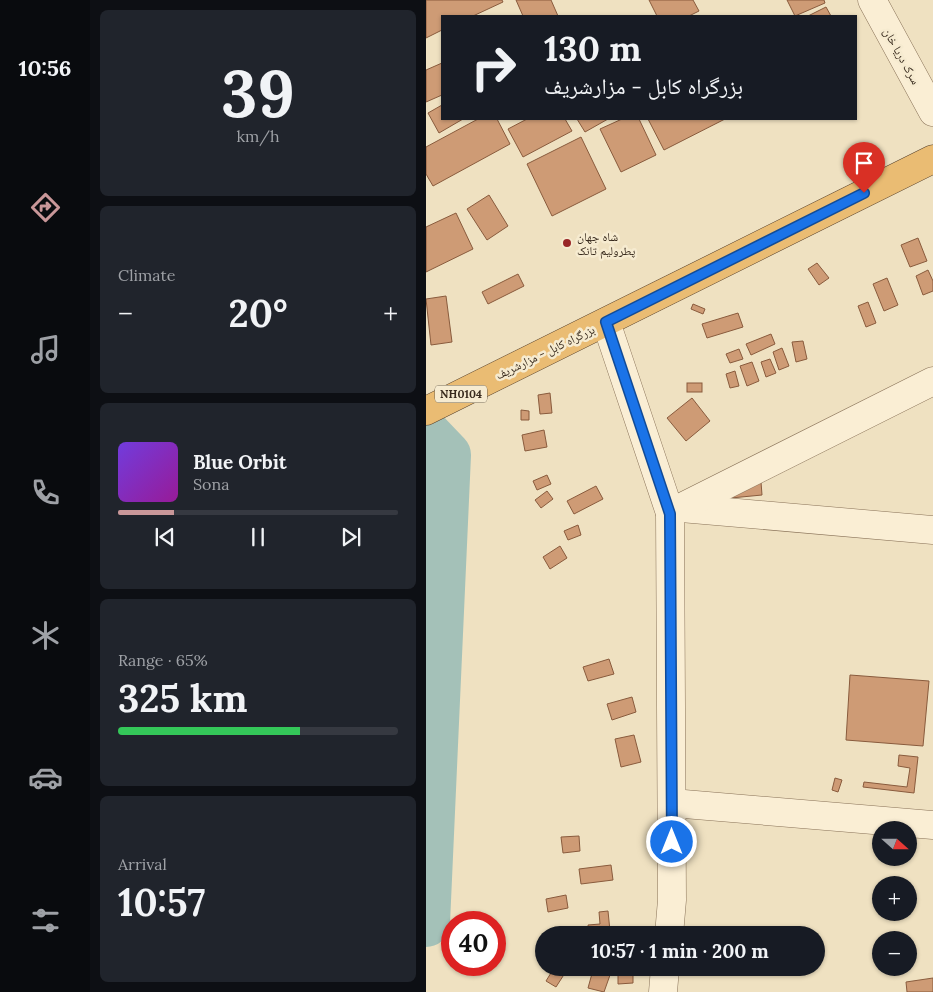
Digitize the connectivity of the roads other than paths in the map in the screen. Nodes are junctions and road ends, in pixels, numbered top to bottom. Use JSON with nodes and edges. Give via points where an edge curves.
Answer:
{"nodes":[{"id":1,"x":872,"y":0,"type":"edge"},
{"id":2,"x":933,"y":112,"type":"edge"},
{"id":3,"x":933,"y":159,"type":"edge"},
{"id":4,"x":606,"y":322,"type":"junction"},
{"id":5,"x":933,"y":381,"type":"edge"},
{"id":6,"x":426,"y":411,"type":"edge"},
{"id":7,"x":675,"y":511,"type":"junction"},
{"id":8,"x":933,"y":530,"type":"edge"},
{"id":9,"x":672,"y":804,"type":"junction"},
{"id":10,"x":933,"y":825,"type":"edge"},
{"id":11,"x":670,"y":926,"type":"edge"},
{"id":12,"x":664,"y":976,"type":"edge"},
{"id":13,"x":663,"y":992,"type":"edge"}],
"edges":[{"from":1,"to":2,"type":"street","name":"سرک دریا خان"},
{"from":3,"to":4,"type":"highway","name":"بزرگراه کابل - مزارشریف","number":"NH0104"},
{"from":4,"to":6,"type":"highway","name":"بزرگراه کابل - مزارشریف","number":"NH0104"},
{"from":4,"to":7,"type":"street"},
{"from":5,"to":7,"type":"street"},
{"from":7,"to":8,"type":"street"},
{"from":7,"to":9,"type":"street"},
{"from":9,"to":10,"type":"street"},
{"from":9,"to":11,"type":"street"},
{"from":12,"to":13,"type":"street"}]}
